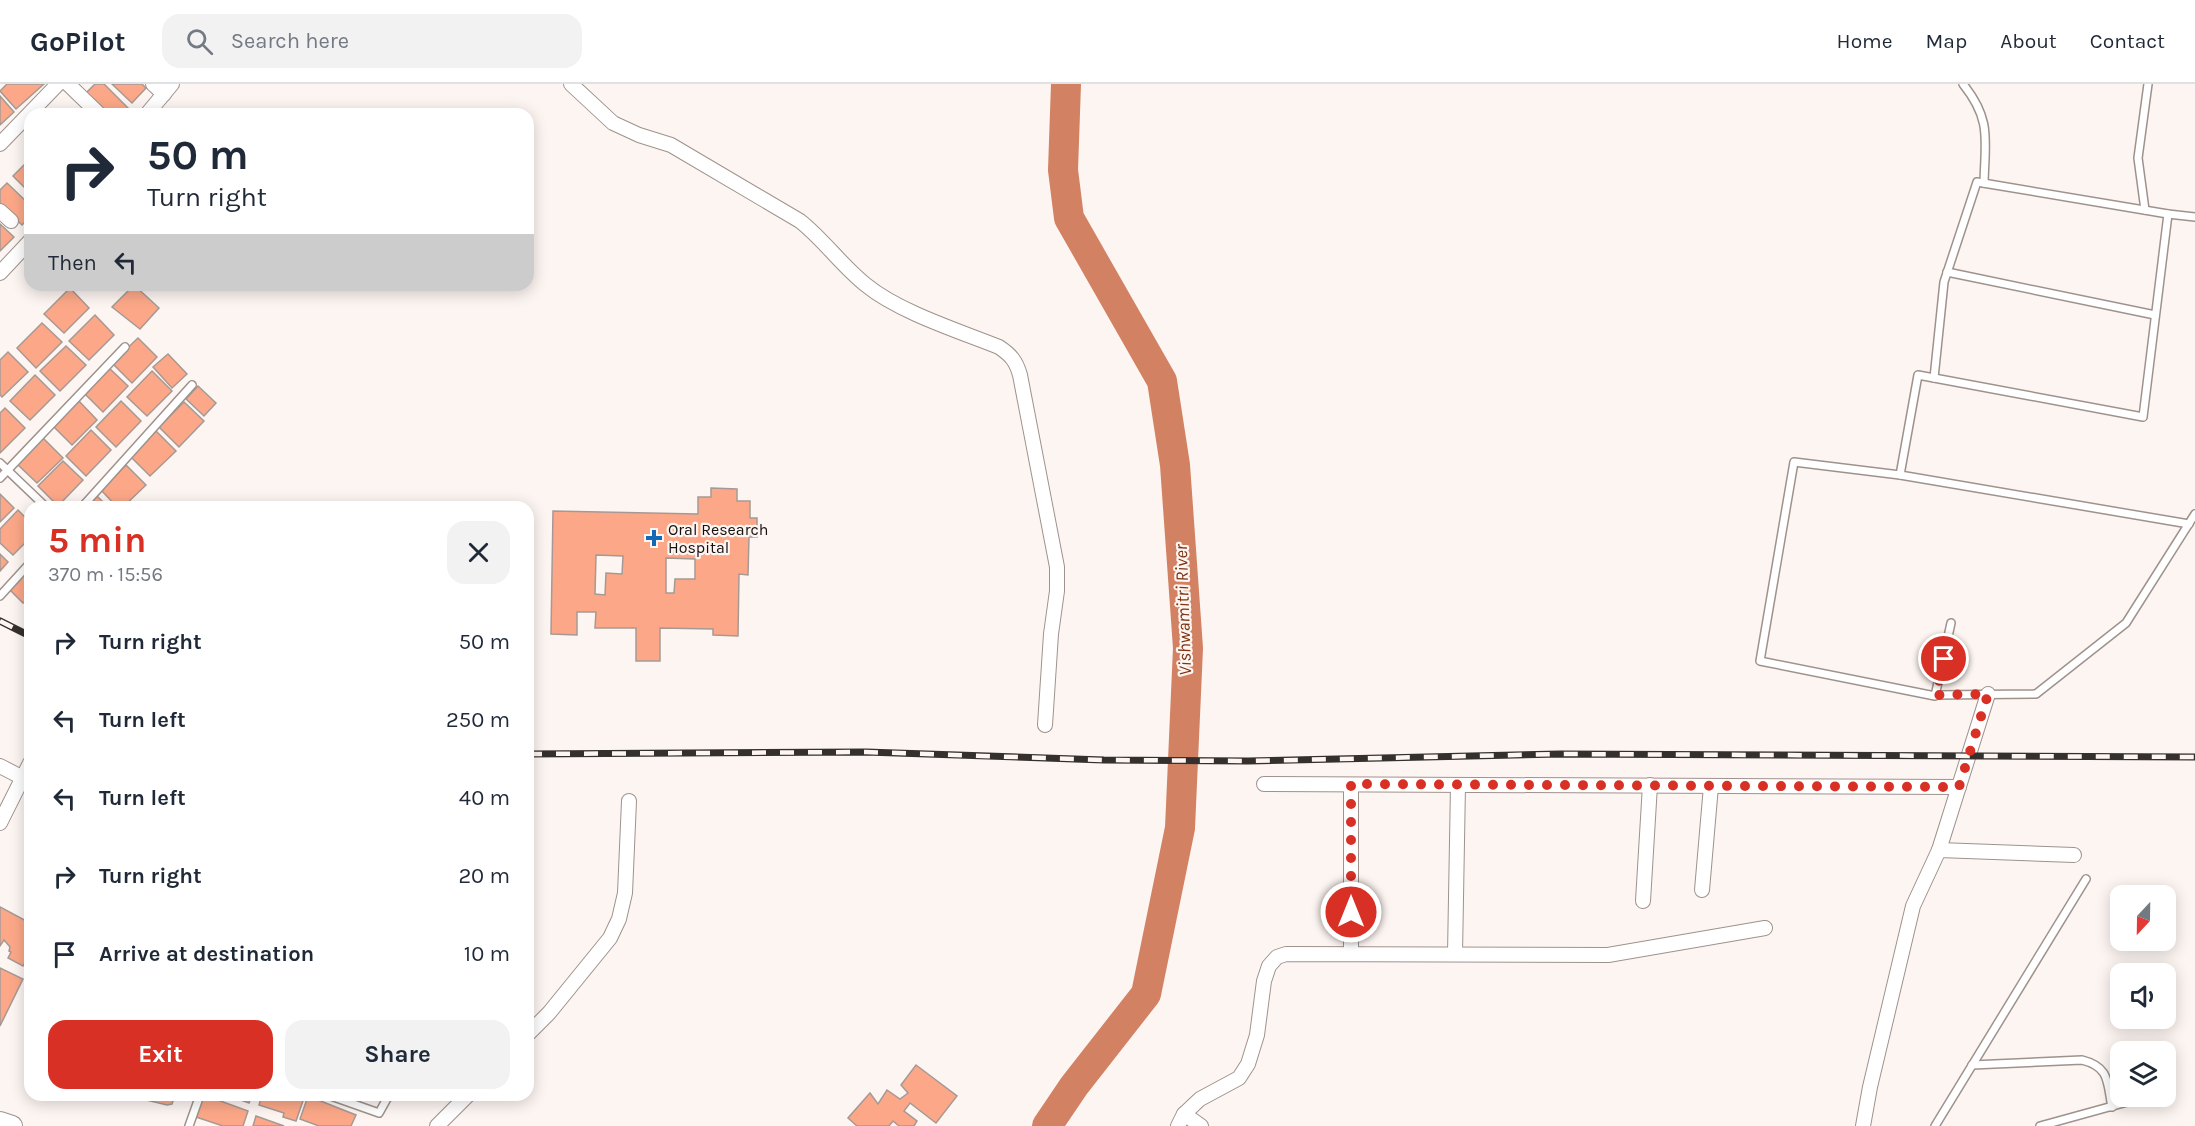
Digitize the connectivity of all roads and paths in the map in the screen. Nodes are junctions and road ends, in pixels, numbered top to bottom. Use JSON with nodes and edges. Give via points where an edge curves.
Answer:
{"nodes":[{"id":1,"x":58,"y":84,"type":"edge"},
{"id":2,"x":68,"y":84,"type":"edge"},
{"id":3,"x":153,"y":84,"type":"edge"},
{"id":4,"x":571,"y":84,"type":"edge"},
{"id":5,"x":1963,"y":84,"type":"edge"},
{"id":6,"x":2148,"y":84,"type":"edge"},
{"id":7,"x":168,"y":89,"type":"edge"},
{"id":8,"x":35,"y":108,"type":"edge"},
{"id":9,"x":93,"y":108,"type":"edge"},
{"id":10,"x":152,"y":108,"type":"edge"},
{"id":11,"x":24,"y":119,"type":"edge"},
{"id":12,"x":0,"y":144,"type":"edge"},
{"id":13,"x":1984,"y":183,"type":"junction"},
{"id":14,"x":2145,"y":210,"type":"junction"},
{"id":15,"x":0,"y":211,"type":"edge"},
{"id":16,"x":2168,"y":214,"type":"junction"},
{"id":17,"x":2195,"y":217,"type":"edge"},
{"id":18,"x":11,"y":221,"type":"dead end"},
{"id":19,"x":24,"y":248,"type":"edge"},
{"id":20,"x":1947,"y":272,"type":"junction"},
{"id":21,"x":0,"y":273,"type":"edge"},
{"id":22,"x":2156,"y":315,"type":"junction"},
{"id":23,"x":125,"y":347,"type":"dead end"},
{"id":24,"x":1934,"y":378,"type":"junction"},
{"id":25,"x":192,"y":385,"type":"dead end"},
{"id":26,"x":0,"y":463,"type":"edge"},
{"id":27,"x":8,"y":471,"type":"junction"},
{"id":28,"x":1900,"y":475,"type":"junction"},
{"id":29,"x":0,"y":478,"type":"edge"},
{"id":30,"x":40,"y":501,"type":"edge"},
{"id":31,"x":87,"y":501,"type":"edge"},
{"id":32,"x":2195,"y":514,"type":"edge"},
{"id":33,"x":2188,"y":524,"type":"junction"},
{"id":34,"x":24,"y":570,"type":"edge"},
{"id":35,"x":0,"y":596,"type":"edge"},
{"id":36,"x":1951,"y":623,"type":"dead end"},
{"id":37,"x":1988,"y":694,"type":"junction"},
{"id":38,"x":1936,"y":695,"type":"junction"},
{"id":39,"x":1045,"y":725,"type":"dead end"},
{"id":40,"x":0,"y":766,"type":"edge"},
{"id":41,"x":23,"y":778,"type":"joint"},
{"id":42,"x":1264,"y":784,"type":"dead end"},
{"id":43,"x":1351,"y":784,"type":"junction"},
{"id":44,"x":1458,"y":785,"type":"junction"},
{"id":45,"x":1650,"y":786,"type":"junction"},
{"id":46,"x":1711,"y":786,"type":"junction"},
{"id":47,"x":1959,"y":787,"type":"junction"},
{"id":48,"x":629,"y":801,"type":"dead end"},
{"id":49,"x":0,"y":823,"type":"edge"},
{"id":50,"x":1939,"y":850,"type":"junction"},
{"id":51,"x":2074,"y":855,"type":"dead end"},
{"id":52,"x":2086,"y":879,"type":"dead end"},
{"id":53,"x":1702,"y":890,"type":"dead end"},
{"id":54,"x":1644,"y":901,"type":"dead end"},
{"id":55,"x":1765,"y":928,"type":"dead end"},
{"id":56,"x":1351,"y":954,"type":"junction"},
{"id":57,"x":1455,"y":954,"type":"junction"},
{"id":58,"x":534,"y":1028,"type":"edge"},
{"id":59,"x":1972,"y":1065,"type":"junction"},
{"id":60,"x":2110,"y":1098,"type":"edge"},
{"id":61,"x":198,"y":1101,"type":"edge"},
{"id":62,"x":345,"y":1101,"type":"edge"},
{"id":63,"x":386,"y":1101,"type":"edge"},
{"id":64,"x":462,"y":1101,"type":"edge"},
{"id":65,"x":2112,"y":1107,"type":"edge"},
{"id":66,"x":1181,"y":1120,"type":"edge"},
{"id":67,"x":0,"y":1122,"type":"edge"},
{"id":68,"x":12,"y":1126,"type":"edge"},
{"id":69,"x":189,"y":1126,"type":"edge"},
{"id":70,"x":437,"y":1126,"type":"edge"},
{"id":71,"x":1201,"y":1126,"type":"edge"},
{"id":72,"x":1863,"y":1126,"type":"edge"},
{"id":73,"x":1935,"y":1126,"type":"edge"},
{"id":74,"x":2040,"y":1126,"type":"edge"}],
"edges":[{"from":1,"to":8,"type":"street"},
{"from":2,"to":9,"type":"street"},
{"from":3,"to":7,"type":"street"},
{"from":4,"to":39,"type":"street","via":[[614,123],[671,145],[800,221],[875,292],[901,307],[999,347],[1017,364],[1056,567]]},
{"from":5,"to":13,"type":"lane","via":[[1983,118]]},
{"from":6,"to":14,"type":"lane","via":[[2138,158]]},
{"from":7,"to":10,"type":"street"},
{"from":11,"to":12,"type":"street"},
{"from":13,"to":14,"type":"lane"},
{"from":13,"to":20,"type":"lane","via":[[1977,182]]},
{"from":14,"to":16,"type":"lane"},
{"from":15,"to":18,"type":"street"},
{"from":16,"to":17,"type":"lane"},
{"from":16,"to":22,"type":"lane"},
{"from":19,"to":21,"type":"street"},
{"from":20,"to":22,"type":"lane"},
{"from":20,"to":24,"type":"lane"},
{"from":22,"to":24,"type":"lane","via":[[2142,417]]},
{"from":23,"to":27,"type":"lane"},
{"from":24,"to":28,"type":"lane","via":[[1918,375]]},
{"from":25,"to":31,"type":"lane"},
{"from":26,"to":27,"type":"lane"},
{"from":27,"to":29,"type":"lane"},
{"from":27,"to":30,"type":"lane"},
{"from":28,"to":33,"type":"lane"},
{"from":28,"to":38,"type":"lane","via":[[1794,462],[1760,661]]},
{"from":32,"to":33,"type":"lane"},
{"from":33,"to":37,"type":"lane","via":[[2126,623],[2036,694]]},
{"from":34,"to":35,"type":"lane"},
{"from":36,"to":38,"type":"lane"},
{"from":37,"to":38,"type":"lane"},
{"from":37,"to":47,"type":"street"},
{"from":40,"to":41,"type":"street"},
{"from":41,"to":49,"type":"street"},
{"from":42,"to":43,"type":"street"},
{"from":43,"to":44,"type":"street"},
{"from":43,"to":56,"type":"street"},
{"from":44,"to":45,"type":"street"},
{"from":44,"to":57,"type":"street"},
{"from":45,"to":46,"type":"street"},
{"from":45,"to":54,"type":"street"},
{"from":46,"to":47,"type":"street"},
{"from":46,"to":53,"type":"street"},
{"from":47,"to":50,"type":"street"},
{"from":48,"to":58,"type":"street","via":[[625,893],[619,919],[610,938]]},
{"from":50,"to":51,"type":"street"},
{"from":50,"to":72,"type":"street","via":[[1913,906]]},
{"from":52,"to":59,"type":"lane"},
{"from":55,"to":57,"type":"street","via":[[1608,955]]},
{"from":56,"to":57,"type":"street"},
{"from":56,"to":66,"type":"street","via":[[1277,957],[1264,981],[1257,1035],[1248,1064],[1239,1078],[1200,1099]]},
{"from":59,"to":60,"type":"lane","via":[[2082,1060],[2104,1071]]},
{"from":59,"to":73,"type":"lane"},
{"from":61,"to":69,"type":"lane"},
{"from":62,"to":63,"type":"lane","via":[[379,1113]]},
{"from":64,"to":70,"type":"street"},
{"from":65,"to":74,"type":"lane"},
{"from":66,"to":71,"type":"street"},
{"from":67,"to":68,"type":"main road"}]}
